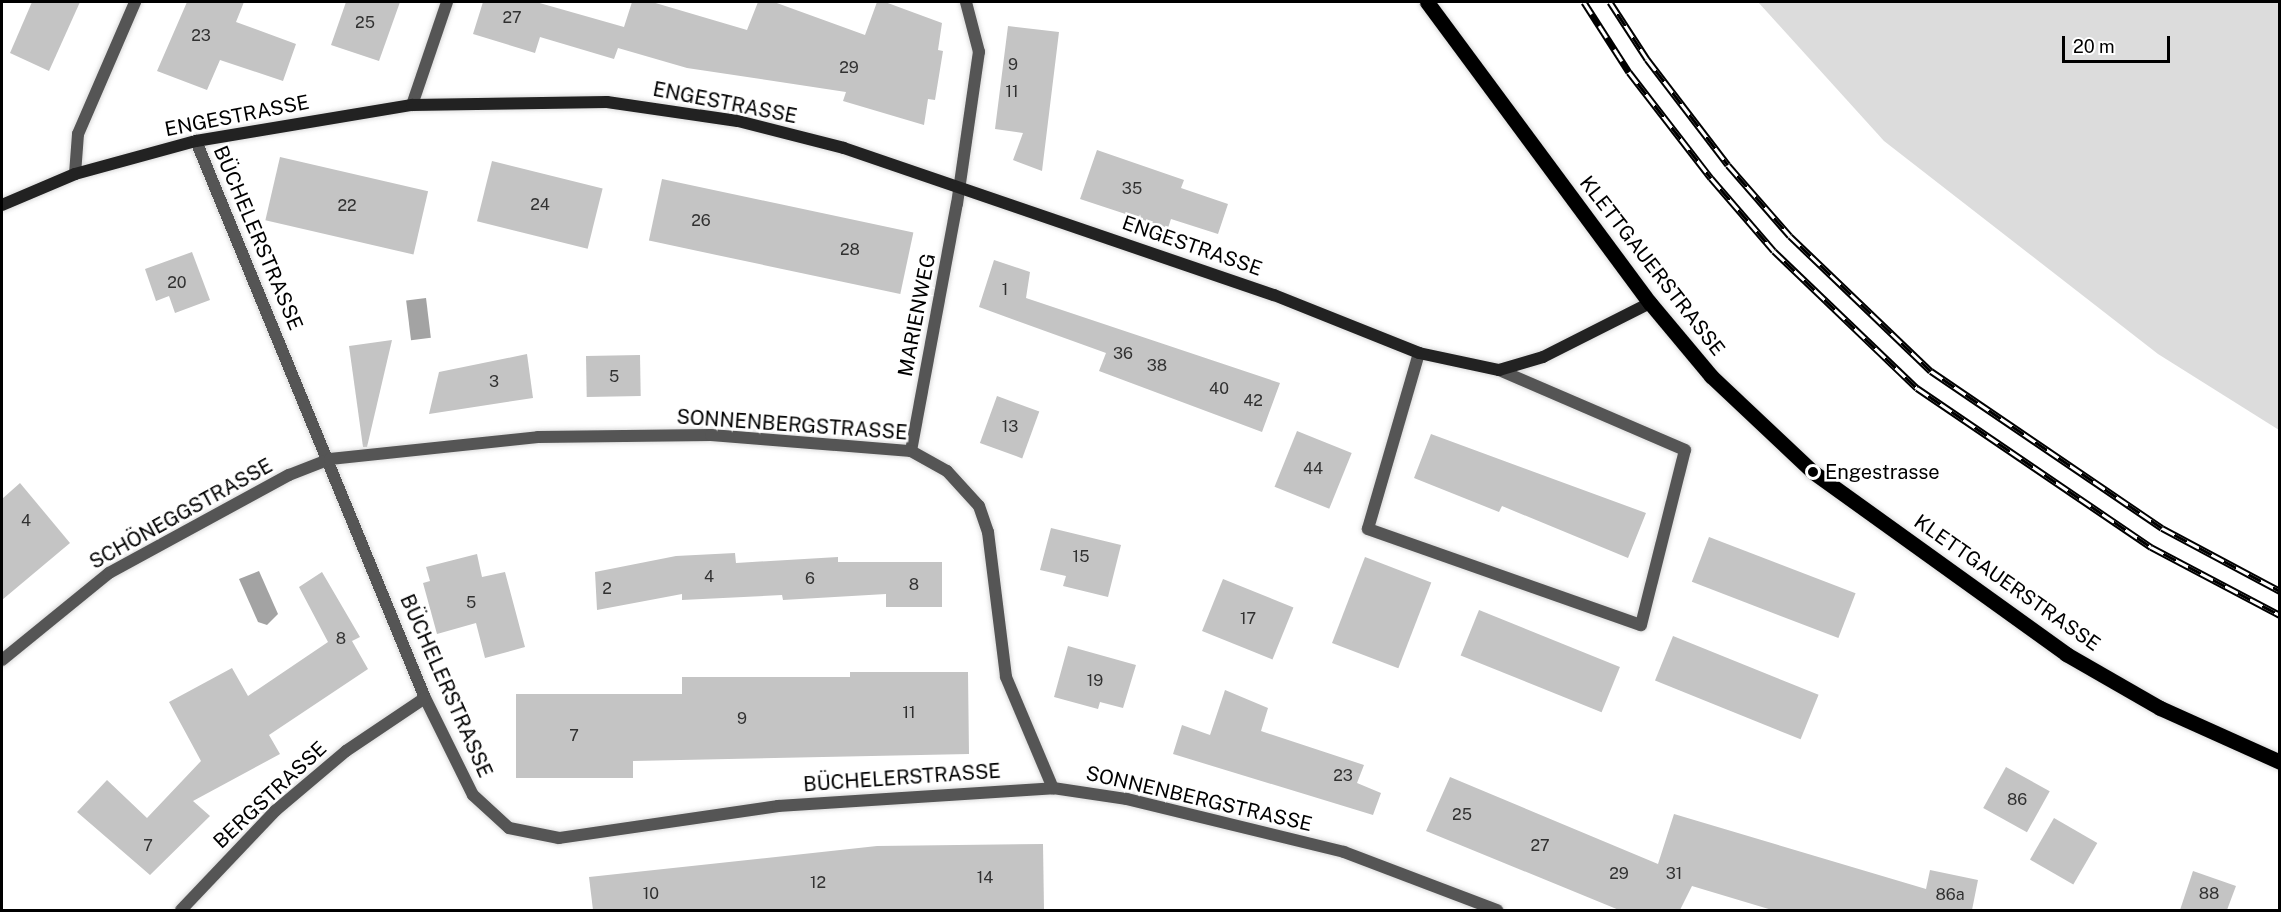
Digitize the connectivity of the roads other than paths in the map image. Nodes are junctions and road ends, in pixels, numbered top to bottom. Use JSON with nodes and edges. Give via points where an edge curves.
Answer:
{"nodes":[{"id":1,"x":135,"y":2,"type":"edge"},
{"id":2,"x":447,"y":2,"type":"edge"},
{"id":3,"x":966,"y":2,"type":"edge"},
{"id":4,"x":1426,"y":2,"type":"edge"},
{"id":5,"x":412,"y":105,"type":"junction"},
{"id":6,"x":196,"y":141,"type":"junction"},
{"id":7,"x":75,"y":174,"type":"junction"},
{"id":8,"x":961,"y":185,"type":"junction"},
{"id":9,"x":2,"y":205,"type":"edge"},
{"id":10,"x":1650,"y":303,"type":"junction"},
{"id":11,"x":1419,"y":353,"type":"junction"},
{"id":12,"x":1499,"y":370,"type":"junction"},
{"id":13,"x":911,"y":452,"type":"junction"},
{"id":14,"x":330,"y":459,"type":"junction"},
{"id":15,"x":2,"y":660,"type":"edge"},
{"id":16,"x":425,"y":698,"type":"junction"},
{"id":17,"x":2280,"y":762,"type":"edge"},
{"id":18,"x":1053,"y":788,"type":"junction"},
{"id":19,"x":181,"y":910,"type":"edge"},
{"id":20,"x":1497,"y":910,"type":"edge"}],
"edges":[{"from":1,"to":7,"type":"street","via":[[78,134]]},
{"from":2,"to":5,"type":"street"},
{"from":3,"to":8,"type":"street","name":"MARIENWEG","via":[[979,52]]},
{"from":4,"to":10,"type":"main road","name":"KLETTGAUERSTRASSE"},
{"from":5,"to":6,"type":"street","name":"ENGESTRASSE"},
{"from":5,"to":8,"type":"street","name":"ENGESTRASSE","via":[[629,105],[738,121]]},
{"from":6,"to":7,"type":"street","name":"ENGESTRASSE"},
{"from":6,"to":14,"type":"street","name":"BÜCHELERSTRASSE"},
{"from":7,"to":9,"type":"street","name":"ENGESTRASSE"},
{"from":8,"to":11,"type":"street","name":"ENGESTRASSE","via":[[1274,295]]},
{"from":8,"to":13,"type":"street","name":"MARIENWEG"},
{"from":10,"to":12,"type":"street","name":"ENGESTRASSE","via":[[1543,357]]},
{"from":10,"to":17,"type":"main road","name":"KLETTGAUERSTRASSE","via":[[1711,376],[1813,472],[2066,654],[2160,708]]},
{"from":11,"to":12,"type":"street","name":"ENGESTRASSE"},
{"from":11,"to":12,"type":"street","name":"ENGESTRASSE","via":[[1368,528],[1641,625],[1684,450]]},
{"from":13,"to":14,"type":"street","name":"SONNENBERGSTRASSE","via":[[711,435],[538,436]]},
{"from":13,"to":18,"type":"street","name":"SONNENBERGSTRASSE","via":[[947,471],[979,506],[988,532],[1006,677]]},
{"from":14,"to":15,"type":"street","name":"SCHÖNEGGSTRASSE","via":[[289,475],[109,573]]},
{"from":14,"to":16,"type":"street","name":"BÜCHELERSTRASSE"},
{"from":16,"to":18,"type":"street","name":"BÜCHELERSTRASSE","via":[[473,795],[509,828],[559,838],[778,806]]},
{"from":16,"to":19,"type":"street","name":"BERGSTRASSE","via":[[346,751],[275,811]]},
{"from":18,"to":20,"type":"street","name":"SONNENBERGSTRASSE","via":[[1127,799],[1344,852]]}]}
